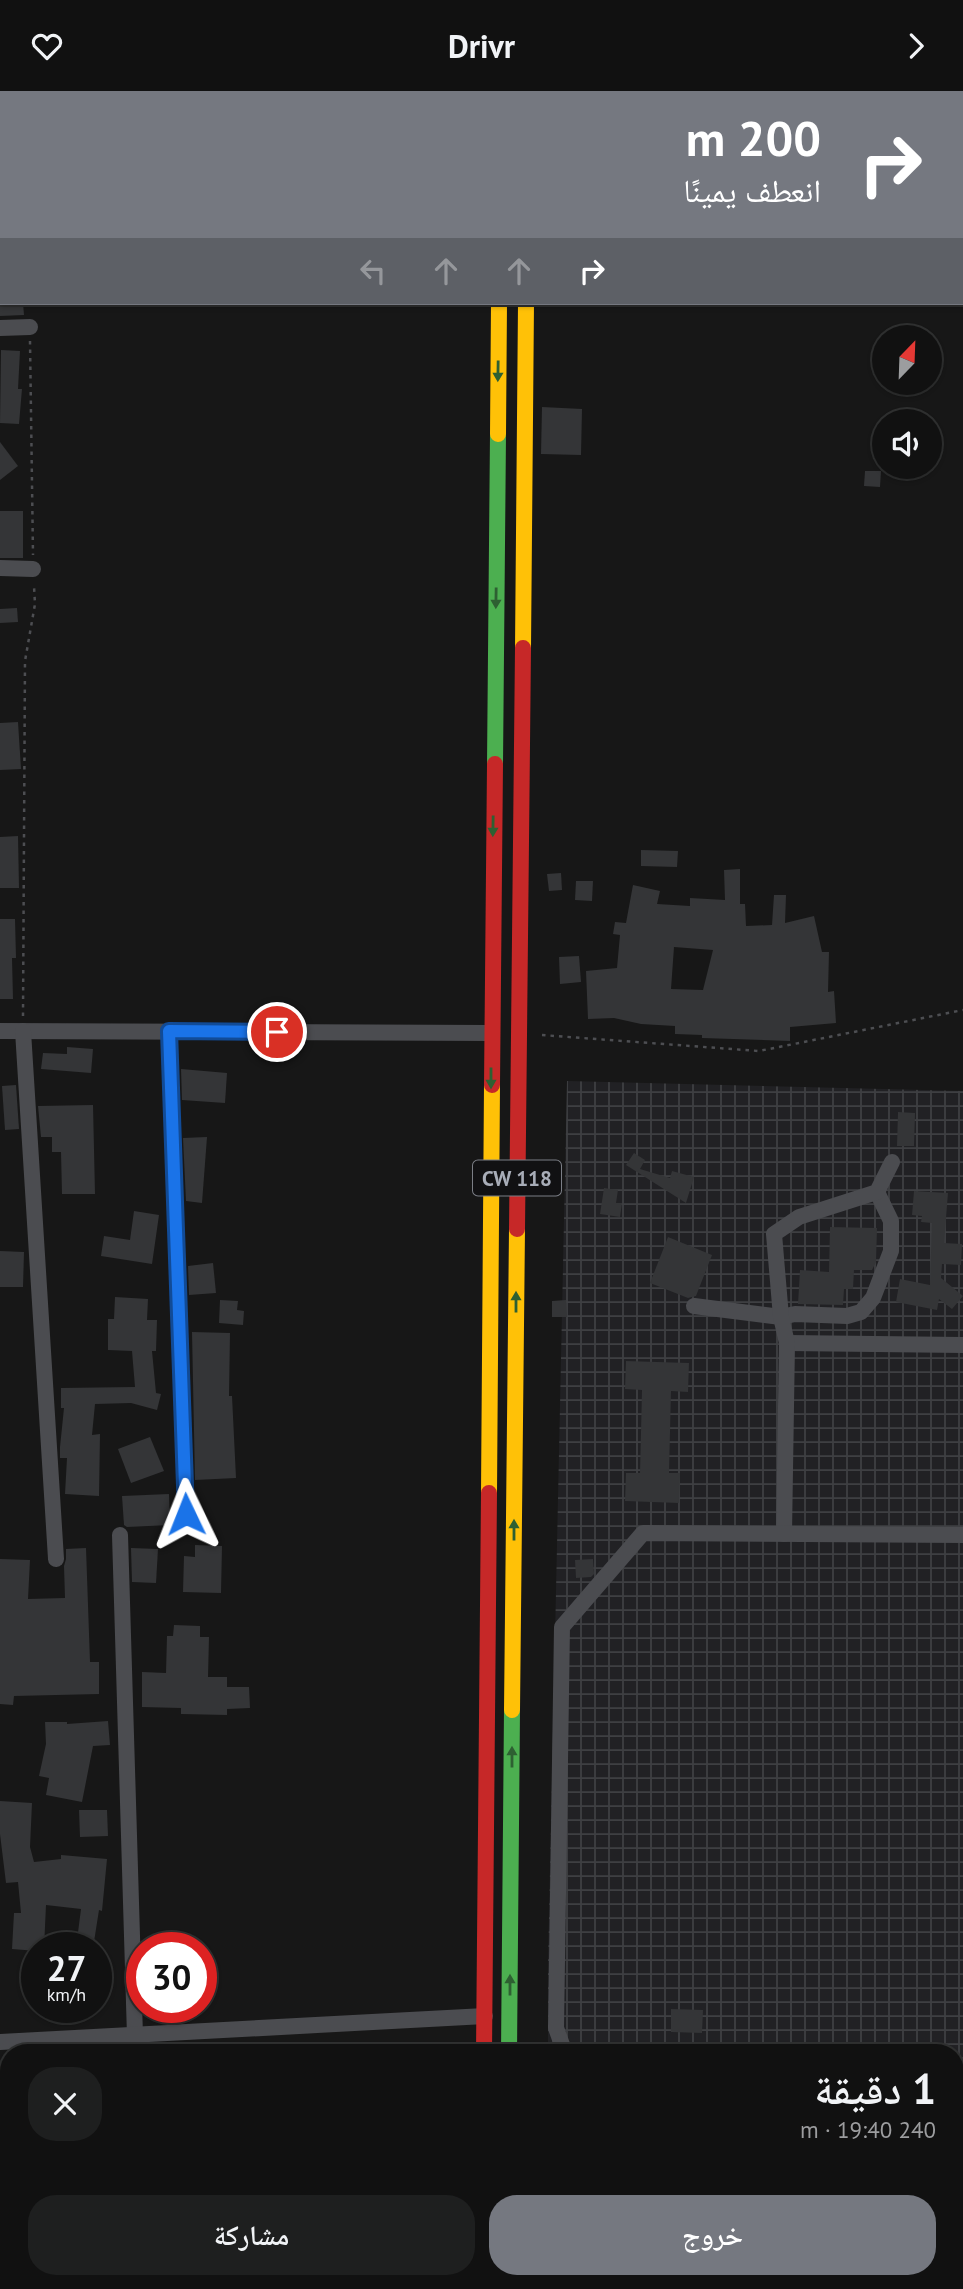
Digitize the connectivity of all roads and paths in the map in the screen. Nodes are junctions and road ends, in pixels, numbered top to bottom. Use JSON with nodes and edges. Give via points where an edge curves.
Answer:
{"nodes":[{"id":1,"x":499,"y":305,"type":"edge"},
{"id":2,"x":526,"y":305,"type":"edge"},
{"id":3,"x":30,"y":327,"type":"joint"},
{"id":4,"x":0,"y":328,"type":"edge"},
{"id":5,"x":0,"y":568,"type":"edge"},
{"id":6,"x":33,"y":569,"type":"junction"},
{"id":7,"x":963,"y":1010,"type":"edge"},
{"id":8,"x":0,"y":1031,"type":"edge"},
{"id":9,"x":23,"y":1031,"type":"junction"},
{"id":10,"x":169,"y":1031,"type":"junction"},
{"id":11,"x":491,"y":1033,"type":"junction"},
{"id":12,"x":518,"y":1034,"type":"junction"},
{"id":13,"x":892,"y":1162,"type":"dead end"},
{"id":14,"x":877,"y":1192,"type":"junction"},
{"id":15,"x":694,"y":1305,"type":"dead end"},
{"id":16,"x":781,"y":1317,"type":"junction"},
{"id":17,"x":787,"y":1343,"type":"junction"},
{"id":18,"x":963,"y":1345,"type":"edge"},
{"id":19,"x":186,"y":1514,"type":"dead end"},
{"id":20,"x":784,"y":1534,"type":"junction"},
{"id":21,"x":120,"y":1535,"type":"dead end"},
{"id":22,"x":963,"y":1535,"type":"edge"},
{"id":23,"x":56,"y":1559,"type":"dead end"},
{"id":24,"x":485,"y":2016,"type":"junction"},
{"id":25,"x":135,"y":2036,"type":"junction"},
{"id":26,"x":0,"y":2042,"type":"edge"},
{"id":27,"x":484,"y":2044,"type":"edge"},
{"id":28,"x":509,"y":2044,"type":"edge"},
{"id":29,"x":562,"y":2044,"type":"edge"}],
"edges":[{"from":1,"to":11,"type":"highway","number":"CW 118","one_way":true},
{"from":2,"to":12,"type":"highway","number":"CW 118"},
{"from":3,"to":4,"type":"street"},
{"from":3,"to":6,"type":"path"},
{"from":5,"to":6,"type":"street"},
{"from":6,"to":9,"type":"path","via":[[35,604],[25,661]]},
{"from":7,"to":12,"type":"path","via":[[759,1051]]},
{"from":8,"to":9,"type":"street"},
{"from":9,"to":10,"type":"street"},
{"from":9,"to":23,"type":"street"},
{"from":10,"to":11,"type":"street"},
{"from":10,"to":19,"type":"street"},
{"from":11,"to":24,"type":"highway","number":"CW 118","one_way":true},
{"from":28,"to":12,"type":"highway","number":"CW 118","one_way":true},
{"from":13,"to":14,"type":"street"},
{"from":14,"to":16,"type":"street","via":[[799,1217],[774,1234]]},
{"from":14,"to":16,"type":"street","via":[[891,1221],[891,1251],[873,1298],[861,1312],[847,1316]]},
{"from":15,"to":16,"type":"street"},
{"from":16,"to":17,"type":"street"},
{"from":17,"to":18,"type":"street"},
{"from":17,"to":20,"type":"street"},
{"from":20,"to":22,"type":"street"},
{"from":20,"to":29,"type":"street","via":[[643,1533],[562,1627],[556,2028]]},
{"from":21,"to":25,"type":"street"},
{"from":24,"to":25,"type":"street"},
{"from":24,"to":27,"type":"highway","number":"CW 118"},
{"from":25,"to":26,"type":"street"}]}
